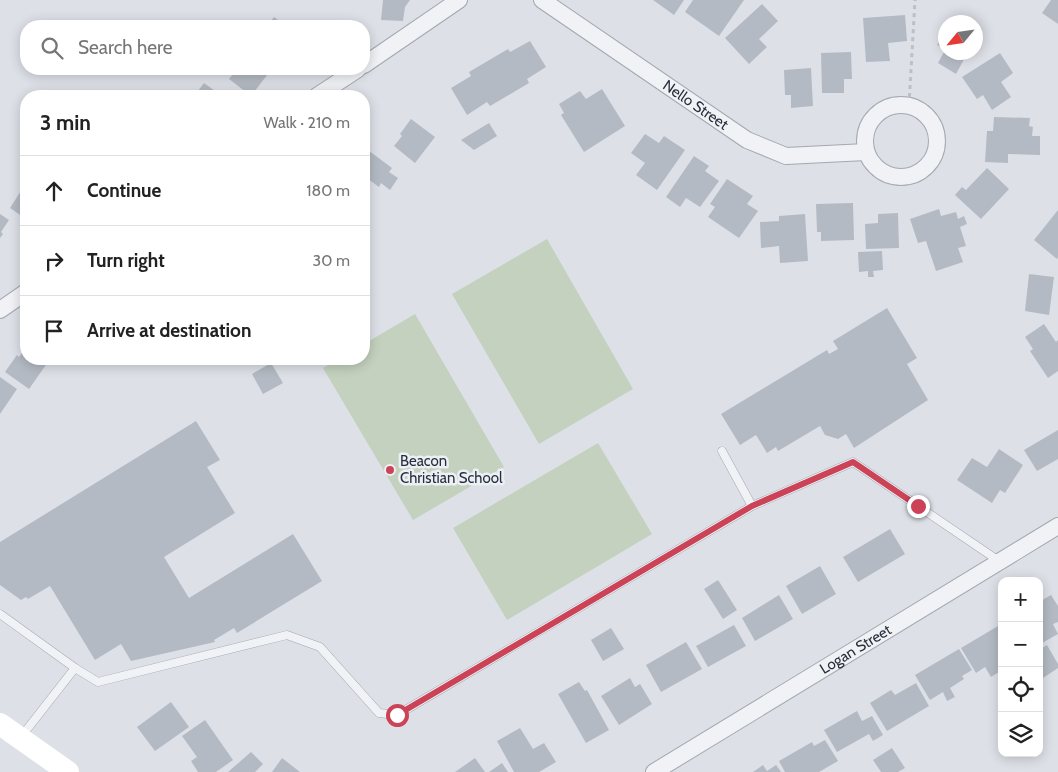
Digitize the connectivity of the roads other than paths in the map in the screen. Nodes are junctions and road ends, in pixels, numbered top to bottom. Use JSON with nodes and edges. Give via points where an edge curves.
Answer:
{"nodes":[{"id":1,"x":459,"y":0,"type":"edge"},
{"id":2,"x":542,"y":0,"type":"edge"},
{"id":3,"x":370,"y":60,"type":"edge"},
{"id":4,"x":349,"y":75,"type":"edge"},
{"id":5,"x":326,"y":90,"type":"edge"},
{"id":6,"x":866,"y":152,"type":"junction"},
{"id":7,"x":20,"y":296,"type":"edge"},
{"id":8,"x":0,"y":310,"type":"edge"},
{"id":9,"x":722,"y":450,"type":"dead end"},
{"id":10,"x":752,"y":506,"type":"junction"},
{"id":11,"x":1058,"y":526,"type":"edge"},
{"id":12,"x":999,"y":561,"type":"junction"},
{"id":13,"x":0,"y":614,"type":"edge"},
{"id":14,"x":74,"y":668,"type":"junction"},
{"id":15,"x":0,"y":724,"type":"edge"},
{"id":16,"x":20,"y":738,"type":"junction"},
{"id":17,"x":68,"y":772,"type":"edge"},
{"id":18,"x":654,"y":772,"type":"edge"}],
"edges":[{"from":1,"to":3,"type":"street"},
{"from":2,"to":6,"type":"street","name":"Nello Street","via":[[747,140],[786,156]]},
{"from":4,"to":5,"type":"street"},
{"from":6,"to":6,"type":"street","via":[[882,172],[894,177],[912,175],[928,165],[935,154],[936,130],[922,111],[909,105],[890,106],[879,111],[866,130]]},
{"from":7,"to":8,"type":"street"},
{"from":9,"to":10,"type":"lane"},
{"from":10,"to":12,"type":"lane","via":[[853,462]]},
{"from":10,"to":14,"type":"lane","via":[[397,715],[379,713],[320,647],[287,635],[98,682]]},
{"from":11,"to":12,"type":"street","name":"Logan Street"},
{"from":12,"to":18,"type":"street","name":"Logan Street"},
{"from":13,"to":14,"type":"lane"},
{"from":14,"to":16,"type":"lane"},
{"from":15,"to":16,"type":"main road"},
{"from":16,"to":17,"type":"main road"}]}
